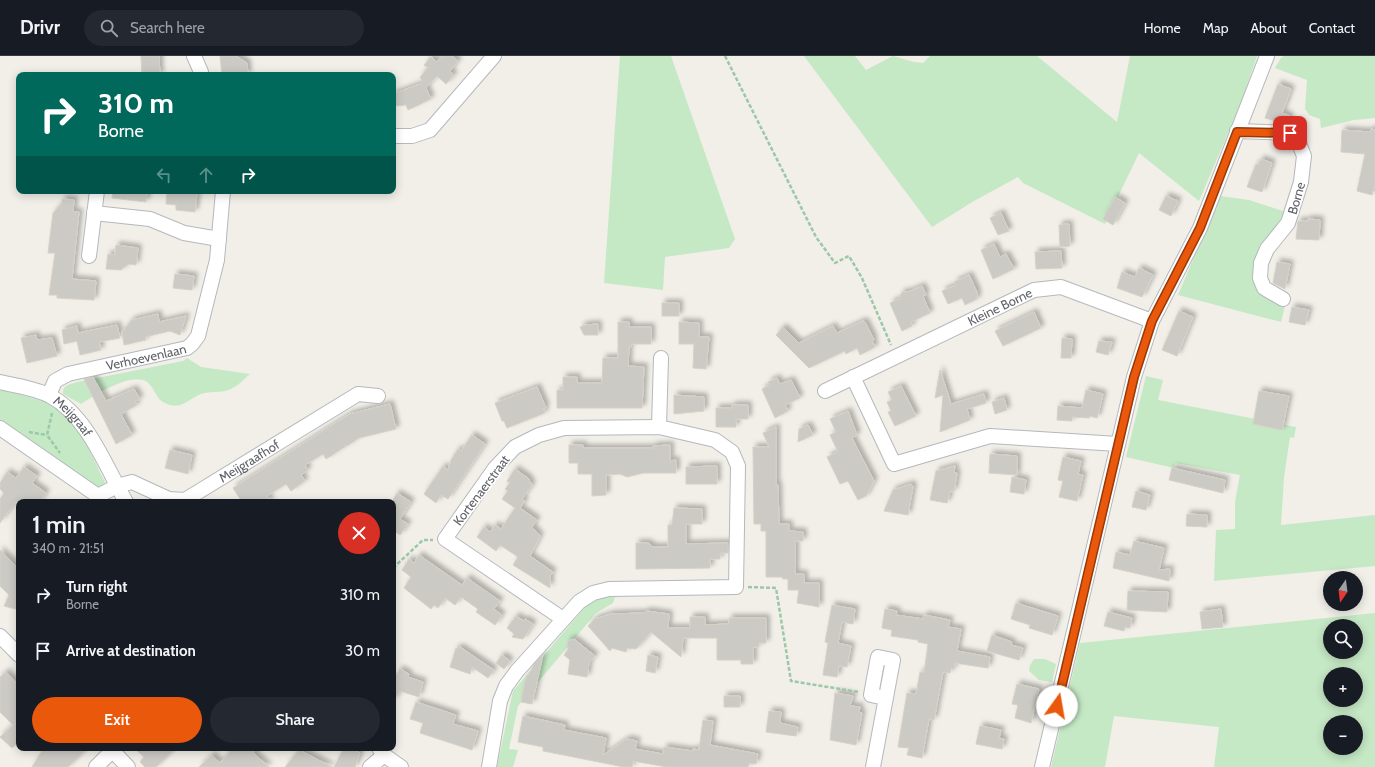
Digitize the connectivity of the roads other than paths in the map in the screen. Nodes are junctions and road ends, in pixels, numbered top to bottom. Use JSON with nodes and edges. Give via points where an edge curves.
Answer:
{"nodes":[{"id":1,"x":194,"y":56,"type":"edge"},
{"id":2,"x":494,"y":56,"type":"edge"},
{"id":3,"x":1267,"y":56,"type":"edge"},
{"id":4,"x":197,"y":72,"type":"edge"},
{"id":5,"x":1237,"y":132,"type":"junction"},
{"id":6,"x":396,"y":136,"type":"edge"},
{"id":7,"x":97,"y":194,"type":"edge"},
{"id":8,"x":222,"y":194,"type":"edge"},
{"id":9,"x":94,"y":213,"type":"junction"},
{"id":10,"x":219,"y":238,"type":"junction"},
{"id":11,"x":89,"y":256,"type":"dead end"},
{"id":12,"x":1283,"y":299,"type":"dead end"},
{"id":13,"x":1152,"y":321,"type":"junction"},
{"id":14,"x":661,"y":358,"type":"dead end"},
{"id":15,"x":853,"y":377,"type":"junction"},
{"id":16,"x":0,"y":382,"type":"edge"},
{"id":17,"x":825,"y":391,"type":"dead end"},
{"id":18,"x":378,"y":396,"type":"dead end"},
{"id":19,"x":52,"y":397,"type":"junction"},
{"id":20,"x":659,"y":427,"type":"junction"},
{"id":21,"x":0,"y":428,"type":"edge"},
{"id":22,"x":1118,"y":444,"type":"junction"},
{"id":23,"x":117,"y":486,"type":"junction"},
{"id":24,"x":124,"y":499,"type":"edge"},
{"id":25,"x":169,"y":499,"type":"edge"},
{"id":26,"x":187,"y":499,"type":"edge"},
{"id":27,"x":562,"y":619,"type":"junction"},
{"id":28,"x":0,"y":636,"type":"edge"},
{"id":29,"x":16,"y":652,"type":"edge"},
{"id":30,"x":885,"y":698,"type":"junction"},
{"id":31,"x":110,"y":751,"type":"edge"},
{"id":32,"x":114,"y":751,"type":"edge"},
{"id":33,"x":381,"y":752,"type":"edge"},
{"id":34,"x":96,"y":767,"type":"edge"},
{"id":35,"x":128,"y":767,"type":"edge"},
{"id":36,"x":370,"y":767,"type":"edge"},
{"id":37,"x":401,"y":767,"type":"edge"},
{"id":38,"x":489,"y":767,"type":"edge"},
{"id":39,"x":873,"y":767,"type":"edge"},
{"id":40,"x":1042,"y":767,"type":"edge"}],
"edges":[{"from":1,"to":4,"type":"street"},
{"from":2,"to":6,"type":"street","via":[[430,130],[412,136]]},
{"from":3,"to":5,"type":"street"},
{"from":5,"to":12,"type":"street","name":"Borne","via":[[1290,133],[1298,141],[1304,156],[1301,182],[1288,223],[1267,249],[1261,263],[1260,278],[1264,288]]},
{"from":5,"to":13,"type":"street","via":[[1200,228]]},
{"from":7,"to":9,"type":"street"},
{"from":8,"to":10,"type":"street","name":"Verhoevenlaan"},
{"from":9,"to":10,"type":"street","via":[[150,219],[184,234]]},
{"from":9,"to":11,"type":"street"},
{"from":10,"to":19,"type":"street","name":"Verhoevenlaan","via":[[212,282],[198,336],[192,344],[187,348],[68,374],[55,381]]},
{"from":13,"to":15,"type":"street","name":"Kleine Borne","via":[[1061,287],[1034,290]]},
{"from":13,"to":22,"type":"street","via":[[1134,377]]},
{"from":14,"to":20,"type":"street"},
{"from":15,"to":17,"type":"street","name":"Kleine Borne"},
{"from":15,"to":22,"type":"street","via":[[894,464],[990,436]]},
{"from":16,"to":19,"type":"street","name":"Meijgraaf"},
{"from":18,"to":26,"type":"street","name":"Meijgraafhof","via":[[358,394]]},
{"from":19,"to":23,"type":"street","name":"Meijgraaf","via":[[79,420]]},
{"from":20,"to":27,"type":"street","name":"Kortenaerstraat","via":[[715,440],[732,452],[738,466],[736,587],[609,589],[593,593],[579,602]]},
{"from":20,"to":27,"type":"street","name":"Kortenaerstraat","via":[[564,428],[539,435],[515,447],[495,468],[445,539]]},
{"from":21,"to":23,"type":"street","via":[[98,496]]},
{"from":22,"to":40,"type":"street"},
{"from":23,"to":24,"type":"street","name":"Meijgraaf"},
{"from":23,"to":25,"type":"street","name":"Meijgraafhof","via":[[132,482]]},
{"from":27,"to":38,"type":"street","via":[[506,686],[500,701]]},
{"from":28,"to":29,"type":"street"},
{"from":30,"to":30,"type":"street","via":[[871,694],[878,658],[893,660]]},
{"from":30,"to":39,"type":"street"},
{"from":31,"to":34,"type":"street"},
{"from":32,"to":35,"type":"street"},
{"from":33,"to":36,"type":"street"},
{"from":33,"to":37,"type":"street"}]}
